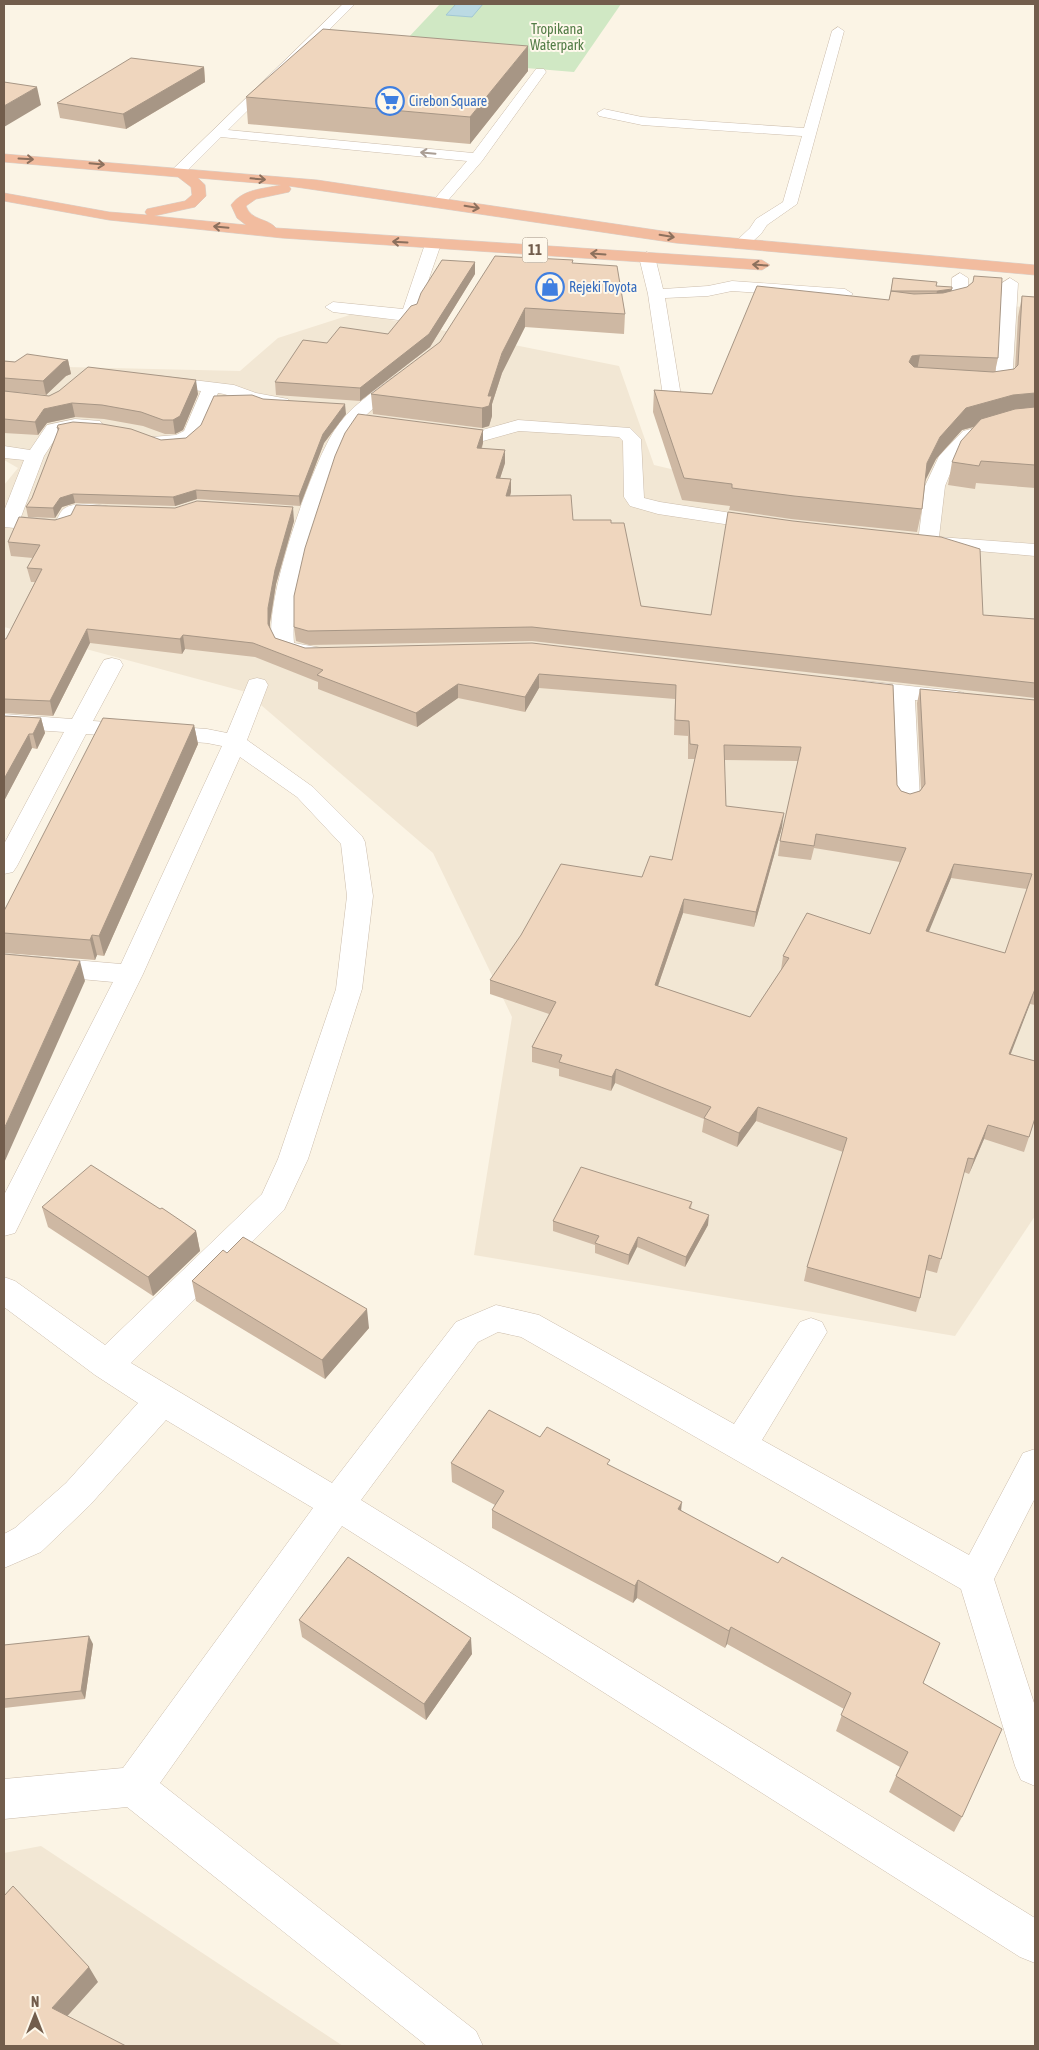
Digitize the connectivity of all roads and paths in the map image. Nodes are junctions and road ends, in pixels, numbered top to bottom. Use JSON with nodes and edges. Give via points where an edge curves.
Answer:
{"nodes":[{"id":1,"x":349,"y":4,"type":"edge"},
{"id":2,"x":838,"y":32,"type":"dead end"},
{"id":3,"x":315,"y":40,"type":"junction"},
{"id":4,"x":332,"y":41,"type":"edge"},
{"id":5,"x":540,"y":72,"type":"dead end"},
{"id":6,"x":604,"y":113,"type":"dead end"},
{"id":7,"x":810,"y":132,"type":"junction"},
{"id":8,"x":217,"y":133,"type":"junction"},
{"id":9,"x":4,"y":158,"type":"edge"},
{"id":10,"x":477,"y":158,"type":"junction"},
{"id":11,"x":179,"y":172,"type":"junction"},
{"id":12,"x":317,"y":184,"type":"junction"},
{"id":13,"x":4,"y":197,"type":"edge"},
{"id":14,"x":439,"y":202,"type":"junction"},
{"id":15,"x":109,"y":216,"type":"junction"},
{"id":16,"x":282,"y":233,"type":"junction"},
{"id":17,"x":434,"y":244,"type":"junction"},
{"id":18,"x":740,"y":245,"type":"junction"},
{"id":19,"x":500,"y":248,"type":"junction"},
{"id":20,"x":647,"y":257,"type":"junction"},
{"id":21,"x":492,"y":263,"type":"edge"},
{"id":22,"x":781,"y":266,"type":"dead end"},
{"id":23,"x":1035,"y":270,"type":"edge"},
{"id":24,"x":941,"y":277,"type":"dead end"},
{"id":25,"x":960,"y":278,"type":"junction"},
{"id":26,"x":1010,"y":283,"type":"junction"},
{"id":27,"x":1035,"y":285,"type":"edge"},
{"id":28,"x":846,"y":287,"type":"dead end"},
{"id":29,"x":656,"y":294,"type":"junction"},
{"id":30,"x":333,"y":307,"type":"dead end"},
{"id":31,"x":918,"y":307,"type":"edge"},
{"id":32,"x":417,"y":369,"type":"edge"},
{"id":33,"x":143,"y":379,"type":"edge"},
{"id":34,"x":962,"y":386,"type":"edge"},
{"id":35,"x":212,"y":387,"type":"junction"},
{"id":36,"x":672,"y":396,"type":"edge"},
{"id":37,"x":304,"y":404,"type":"edge"},
{"id":38,"x":1035,"y":421,"type":"edge"},
{"id":39,"x":112,"y":428,"type":"edge"},
{"id":40,"x":427,"y":429,"type":"edge"},
{"id":41,"x":143,"y":435,"type":"edge"},
{"id":42,"x":4,"y":452,"type":"edge"},
{"id":43,"x":35,"y":456,"type":"junction"},
{"id":44,"x":132,"y":513,"type":"edge"},
{"id":45,"x":782,"y":526,"type":"edge"},
{"id":46,"x":11,"y":527,"type":"edge"},
{"id":47,"x":908,"y":540,"type":"edge"},
{"id":48,"x":928,"y":542,"type":"junction"},
{"id":49,"x":1035,"y":550,"type":"edge"},
{"id":50,"x":333,"y":654,"type":"edge"},
{"id":51,"x":112,"y":665,"type":"dead end"},
{"id":52,"x":257,"y":684,"type":"dead end"},
{"id":53,"x":836,"y":684,"type":"edge"},
{"id":54,"x":904,"y":693,"type":"junction"},
{"id":55,"x":978,"y":700,"type":"edge"},
{"id":56,"x":4,"y":721,"type":"edge"},
{"id":57,"x":81,"y":726,"type":"junction"},
{"id":58,"x":235,"y":742,"type":"junction"},
{"id":59,"x":908,"y":799,"type":"edge"},
{"id":60,"x":4,"y":866,"type":"edge"},
{"id":61,"x":4,"y":963,"type":"edge"},
{"id":62,"x":130,"y":974,"type":"junction"},
{"id":63,"x":4,"y":1224,"type":"edge"},
{"id":64,"x":4,"y":1290,"type":"edge"},
{"id":65,"x":811,"y":1332,"type":"dead end"},
{"id":66,"x":107,"y":1365,"type":"junction"},
{"id":67,"x":162,"y":1400,"type":"junction"},
{"id":68,"x":740,"y":1445,"type":"junction"},
{"id":69,"x":1035,"y":1464,"type":"edge"},
{"id":70,"x":337,"y":1504,"type":"junction"},
{"id":71,"x":4,"y":1551,"type":"edge"},
{"id":72,"x":976,"y":1578,"type":"junction"},
{"id":73,"x":1035,"y":1766,"type":"edge"},
{"id":74,"x":133,"y":1786,"type":"junction"},
{"id":75,"x":4,"y":1798,"type":"edge"},
{"id":76,"x":1035,"y":1942,"type":"edge"},
{"id":77,"x":460,"y":2046,"type":"edge"}],
"edges":[{"from":1,"to":3,"type":"street"},
{"from":2,"to":7,"type":"street"},
{"from":3,"to":4,"type":"street"},
{"from":3,"to":8,"type":"street"},
{"from":5,"to":10,"type":"street"},
{"from":6,"to":7,"type":"street","via":[[642,121]]},
{"from":7,"to":18,"type":"street","via":[[790,204],[761,222]]},
{"from":10,"to":8,"type":"street","one_way":true},
{"from":8,"to":11,"type":"street"},
{"from":9,"to":11,"type":"highway","number":"11","one_way":true},
{"from":10,"to":14,"type":"street"},
{"from":11,"to":12,"type":"highway","number":"11","one_way":true},
{"from":11,"to":15,"type":"highway","via":[[198,185],[199,196],[190,204],[176,209]]},
{"from":12,"to":14,"type":"highway","number":"11"},
{"from":12,"to":16,"type":"highway","via":[[251,195],[238,205],[240,213],[250,222]]},
{"from":13,"to":15,"type":"highway","number":"11"},
{"from":14,"to":18,"type":"highway","number":"11","one_way":true},
{"from":16,"to":15,"type":"highway","number":"11","one_way":true},
{"from":17,"to":16,"type":"highway","number":"11","one_way":true},
{"from":17,"to":19,"type":"highway","number":"11"},
{"from":17,"to":30,"type":"street","via":[[410,313],[398,316]]},
{"from":18,"to":23,"type":"highway","number":"11"},
{"from":20,"to":19,"type":"highway","number":"11","one_way":true},
{"from":19,"to":21,"type":"street"},
{"from":22,"to":20,"type":"highway","number":"11","one_way":true},
{"from":20,"to":29,"type":"street"},
{"from":24,"to":25,"type":"highway"},
{"from":25,"to":26,"type":"highway"},
{"from":25,"to":31,"type":"street","via":[[960,301],[953,306]]},
{"from":26,"to":27,"type":"highway"},
{"from":26,"to":34,"type":"street","via":[[1003,385]]},
{"from":28,"to":29,"type":"street","via":[[844,304],[837,307],[729,298],[708,291]]},
{"from":29,"to":36,"type":"street"},
{"from":32,"to":50,"type":"street","via":[[358,414],[342,432],[300,513],[280,638],[284,646],[294,651]]},
{"from":33,"to":35,"type":"street"},
{"from":35,"to":37,"type":"street","via":[[234,390],[264,401]]},
{"from":35,"to":41,"type":"street","via":[[192,434],[180,441],[163,442]]},
{"from":38,"to":48,"type":"street","via":[[1008,424],[969,435],[946,460],[935,486]]},
{"from":39,"to":43,"type":"street","via":[[57,419]]},
{"from":40,"to":45,"type":"street","via":[[483,436],[518,425],[624,432],[632,439],[634,497],[637,502]]},
{"from":42,"to":43,"type":"street"},
{"from":43,"to":46,"type":"street","via":[[9,518]]},
{"from":44,"to":46,"type":"street","via":[[80,510],[70,513],[63,525]]},
{"from":47,"to":48,"type":"street"},
{"from":48,"to":49,"type":"street"},
{"from":51,"to":57,"type":"street"},
{"from":52,"to":58,"type":"street"},
{"from":53,"to":54,"type":"street"},
{"from":54,"to":55,"type":"street"},
{"from":54,"to":59,"type":"street"},
{"from":56,"to":57,"type":"street"},
{"from":57,"to":58,"type":"street","via":[[207,736]]},
{"from":57,"to":60,"type":"street"},
{"from":58,"to":62,"type":"street"},
{"from":58,"to":66,"type":"street","via":[[305,792],[353,842],[360,896],[349,989],[293,1159],[273,1202]]},
{"from":61,"to":62,"type":"street"},
{"from":62,"to":63,"type":"street"},
{"from":64,"to":66,"type":"street"},
{"from":65,"to":68,"type":"street"},
{"from":66,"to":67,"type":"street"},
{"from":67,"to":70,"type":"street"},
{"from":67,"to":71,"type":"street","via":[[78,1494],[28,1540]]},
{"from":68,"to":70,"type":"street","via":[[528,1325],[496,1318],[467,1332]]},
{"from":68,"to":72,"type":"street"},
{"from":69,"to":72,"type":"street"},
{"from":70,"to":74,"type":"street"},
{"from":70,"to":76,"type":"street"},
{"from":72,"to":73,"type":"street"},
{"from":74,"to":75,"type":"street"},
{"from":74,"to":77,"type":"street"}]}
